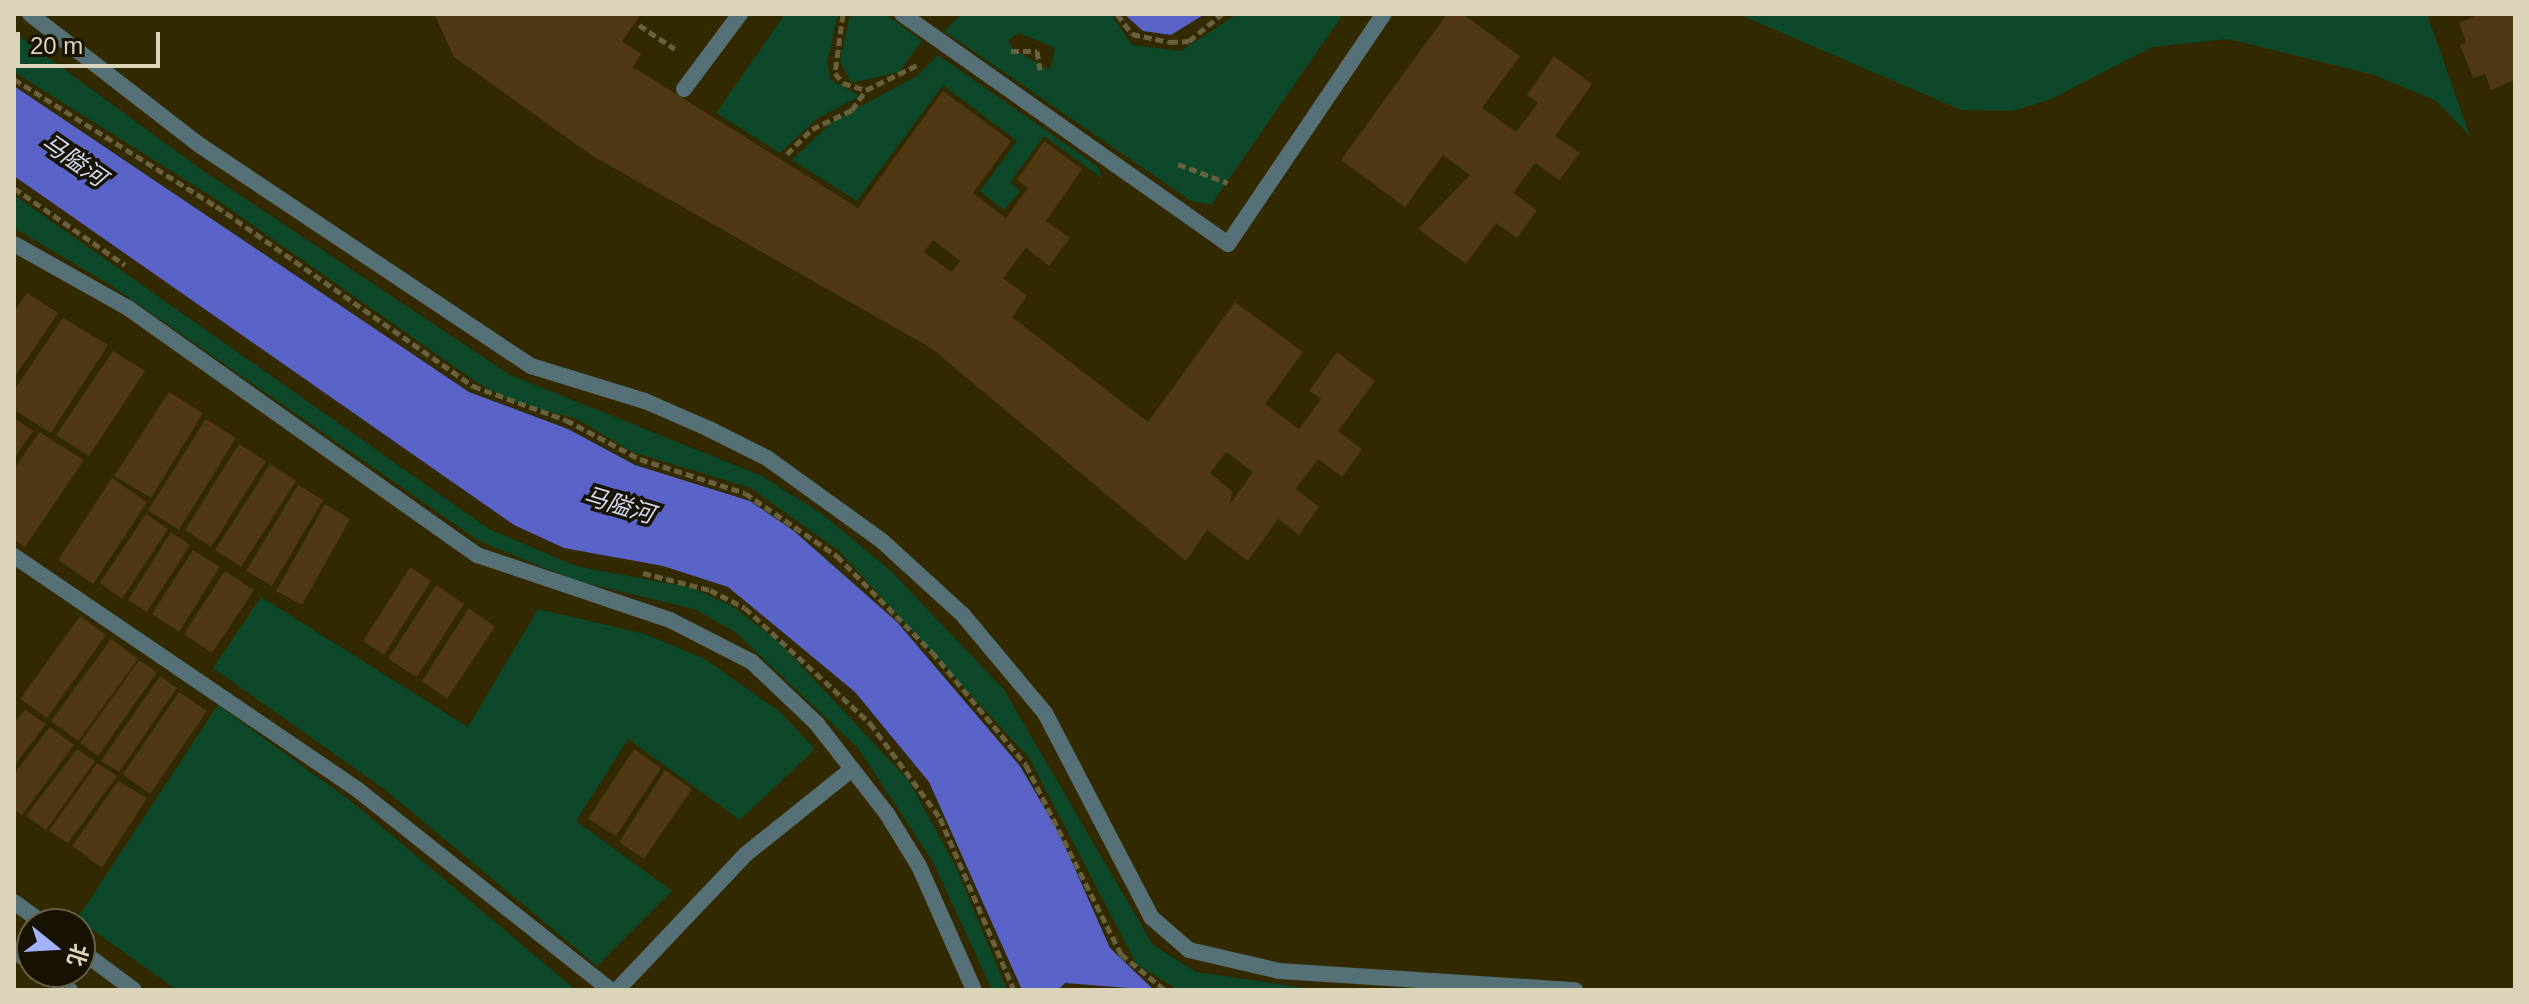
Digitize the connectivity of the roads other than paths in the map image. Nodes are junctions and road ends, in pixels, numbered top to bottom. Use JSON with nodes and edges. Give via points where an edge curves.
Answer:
{"nodes":[{"id":1,"x":30,"y":14,"type":"edge"},
{"id":2,"x":740,"y":14,"type":"edge"},
{"id":3,"x":902,"y":14,"type":"edge"},
{"id":4,"x":1384,"y":14,"type":"edge"},
{"id":5,"x":684,"y":89,"type":"dead end"},
{"id":6,"x":14,"y":244,"type":"edge"},
{"id":7,"x":14,"y":556,"type":"edge"},
{"id":8,"x":852,"y":769,"type":"junction"},
{"id":9,"x":96,"y":962,"type":"edge"},
{"id":10,"x":134,"y":990,"type":"edge"},
{"id":11,"x":610,"y":990,"type":"edge"},
{"id":12,"x":617,"y":990,"type":"edge"},
{"id":13,"x":974,"y":990,"type":"edge"},
{"id":14,"x":1575,"y":990,"type":"edge"}],
"edges":[{"from":1,"to":14,"type":"street","via":[[201,146],[531,366],[645,401],[755,452],[892,549],[963,615],[1045,713],[1151,917],[1189,950],[1279,971]]},
{"from":2,"to":5,"type":"street"},
{"from":3,"to":4,"type":"street","via":[[1228,244]]},
{"from":6,"to":8,"type":"street","via":[[128,308],[477,555],[717,639],[788,692]]},
{"from":7,"to":11,"type":"street","via":[[217,687],[358,790]]},
{"from":8,"to":12,"type":"street","via":[[746,854]]},
{"from":8,"to":13,"type":"street","via":[[919,866]]},
{"from":9,"to":10,"type":"street"}]}
